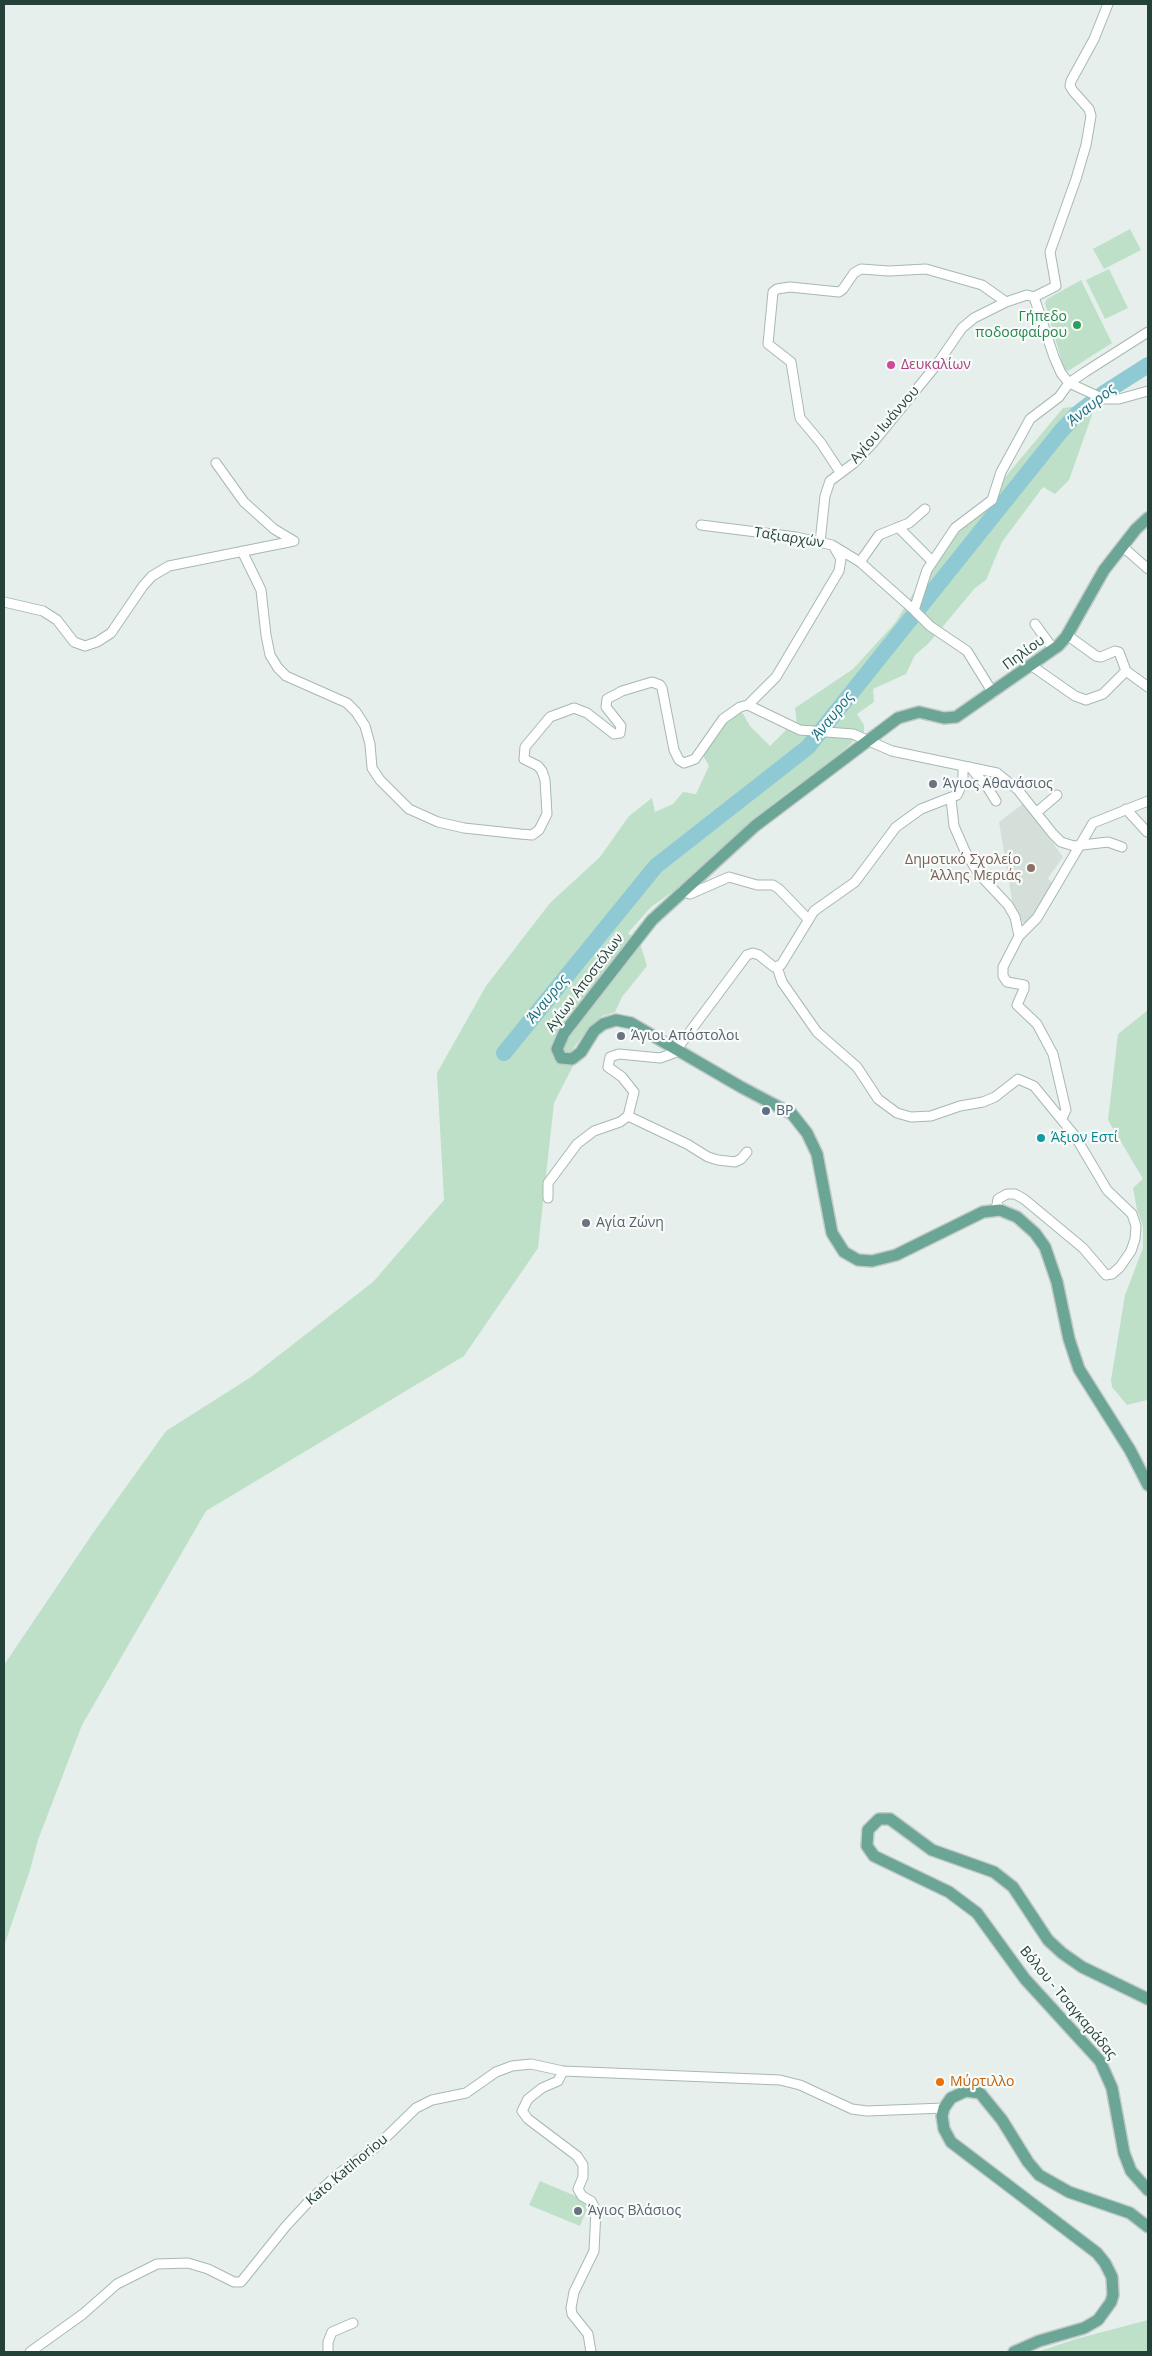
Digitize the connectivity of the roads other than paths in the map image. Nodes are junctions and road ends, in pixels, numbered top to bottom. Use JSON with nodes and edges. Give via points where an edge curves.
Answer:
{"nodes":[{"id":1,"x":1108,"y":4,"type":"edge"},
{"id":2,"x":1034,"y":297,"type":"junction"},
{"id":3,"x":1006,"y":302,"type":"junction"},
{"id":4,"x":1148,"y":332,"type":"edge"},
{"id":5,"x":1069,"y":383,"type":"junction"},
{"id":6,"x":1148,"y":391,"type":"edge"},
{"id":7,"x":216,"y":463,"type":"dead end"},
{"id":8,"x":840,"y":472,"type":"junction"},
{"id":9,"x":925,"y":509,"type":"dead end"},
{"id":10,"x":1148,"y":518,"type":"edge"},
{"id":11,"x":701,"y":525,"type":"dead end"},
{"id":12,"x":898,"y":527,"type":"junction"},
{"id":13,"x":820,"y":542,"type":"junction"},
{"id":14,"x":832,"y":545,"type":"junction"},
{"id":15,"x":1122,"y":546,"type":"junction"},
{"id":16,"x":242,"y":551,"type":"junction"},
{"id":17,"x":932,"y":561,"type":"junction"},
{"id":18,"x":860,"y":562,"type":"junction"},
{"id":19,"x":1148,"y":569,"type":"edge"},
{"id":20,"x":4,"y":602,"type":"edge"},
{"id":21,"x":914,"y":611,"type":"junction"},
{"id":22,"x":1035,"y":624,"type":"dead end"},
{"id":23,"x":1067,"y":635,"type":"junction"},
{"id":24,"x":1054,"y":650,"type":"junction"},
{"id":25,"x":1032,"y":666,"type":"junction"},
{"id":26,"x":1126,"y":671,"type":"junction"},
{"id":27,"x":1148,"y":687,"type":"edge"},
{"id":28,"x":993,"y":693,"type":"junction"},
{"id":29,"x":748,"y":705,"type":"junction"},
{"id":30,"x":869,"y":740,"type":"junction"},
{"id":31,"x":966,"y":766,"type":"junction"},
{"id":32,"x":1057,"y":795,"type":"dead end"},
{"id":33,"x":951,"y":799,"type":"junction"},
{"id":34,"x":996,"y":801,"type":"dead end"},
{"id":35,"x":1148,"y":801,"type":"edge"},
{"id":36,"x":1126,"y":809,"type":"junction"},
{"id":37,"x":1037,"y":812,"type":"junction"},
{"id":38,"x":1147,"y":832,"type":"dead end"},
{"id":39,"x":1079,"y":846,"type":"junction"},
{"id":40,"x":1122,"y":847,"type":"dead end"},
{"id":41,"x":682,"y":891,"type":"junction"},
{"id":42,"x":808,"y":919,"type":"junction"},
{"id":43,"x":1019,"y":936,"type":"junction"},
{"id":44,"x":777,"y":967,"type":"junction"},
{"id":45,"x":679,"y":1050,"type":"junction"},
{"id":46,"x":628,"y":1116,"type":"junction"},
{"id":47,"x":1062,"y":1118,"type":"junction"},
{"id":48,"x":747,"y":1152,"type":"dead end"},
{"id":49,"x":548,"y":1198,"type":"dead end"},
{"id":50,"x":996,"y":1210,"type":"junction"},
{"id":51,"x":1148,"y":1485,"type":"edge"},
{"id":52,"x":1148,"y":1998,"type":"edge"},
{"id":53,"x":563,"y":2071,"type":"junction"},
{"id":54,"x":944,"y":2108,"type":"junction"},
{"id":55,"x":1148,"y":2190,"type":"edge"},
{"id":56,"x":1148,"y":2227,"type":"edge"},
{"id":57,"x":353,"y":2323,"type":"dead end"},
{"id":58,"x":30,"y":2352,"type":"edge"},
{"id":59,"x":328,"y":2352,"type":"edge"},
{"id":60,"x":591,"y":2352,"type":"edge"},
{"id":61,"x":1014,"y":2352,"type":"edge"}],
"edges":[{"from":1,"to":2,"type":"street","name":"Αγίου Ιωάννου","via":[[1098,32],[1070,86],[1090,109],[1090,123],[1076,179],[1050,252],[1056,286]]},
{"from":2,"to":3,"type":"street","name":"Αγίου Ιωάννου","via":[[1027,295]]},
{"from":2,"to":5,"type":"street","via":[[1054,357]]},
{"from":3,"to":8,"type":"street","name":"Αγίου Ιωάννου","via":[[966,323],[872,444]]},
{"from":3,"to":8,"type":"street","via":[[982,285],[926,269],[861,269],[841,291],[790,287],[773,292],[768,344],[791,362],[800,418]]},
{"from":4,"to":5,"type":"street"},
{"from":5,"to":6,"type":"street","via":[[1104,399],[1119,399]]},
{"from":5,"to":17,"type":"street","via":[[1059,397],[1030,419],[1000,472],[992,500],[955,528]]},
{"from":7,"to":16,"type":"street","via":[[244,502],[274,529],[294,541]]},
{"from":8,"to":13,"type":"street","name":"Αγίου Ιωάννου","via":[[827,488]]},
{"from":9,"to":12,"type":"street","via":[[911,522]]},
{"from":10,"to":15,"type":"main road","name":"Πηλίου"},
{"from":11,"to":13,"type":"street","name":"Ταξιαρχών"},
{"from":12,"to":17,"type":"street"},
{"from":12,"to":18,"type":"street","via":[[879,535]]},
{"from":13,"to":14,"type":"street","name":"Ταξιαρχών"},
{"from":14,"to":18,"type":"street","name":"Ταξιαρχών"},
{"from":14,"to":29,"type":"street","via":[[841,556],[839,571],[776,677]]},
{"from":15,"to":19,"type":"street"},
{"from":15,"to":23,"type":"main road","name":"Πηλίου","via":[[1092,587]]},
{"from":16,"to":20,"type":"street","via":[[161,570],[143,586],[111,633],[85,646],[74,642],[57,620],[44,611]]},
{"from":16,"to":29,"type":"street","via":[[261,590],[270,655],[278,668],[286,676],[347,703],[364,726],[370,744],[372,768],[380,780],[409,809],[438,822],[532,835],[539,830],[547,814],[545,780],[538,766],[524,759],[523,750],[550,717],[560,712],[574,708],[587,713],[617,734],[621,728],[606,708],[607,700],[622,690],[657,683],[663,693],[674,750],[684,763],[695,759],[723,719]]},
{"from":17,"to":21,"type":"street"},
{"from":18,"to":21,"type":"street","name":"Ταξιαρχών"},
{"from":21,"to":28,"type":"street","name":"Ταξιαρχών","via":[[967,651]]},
{"from":22,"to":24,"type":"street"},
{"from":23,"to":24,"type":"main road","name":"Πηλίου"},
{"from":23,"to":26,"type":"street","via":[[1097,657],[1119,652]]},
{"from":24,"to":25,"type":"main road","name":"Πηλίου"},
{"from":25,"to":26,"type":"street","via":[[1086,700],[1104,694]]},
{"from":25,"to":28,"type":"main road","name":"Πηλίου"},
{"from":26,"to":27,"type":"street"},
{"from":28,"to":30,"type":"main road","name":"Πηλίου","via":[[954,718],[918,712],[906,714]]},
{"from":29,"to":30,"type":"street","via":[[810,732],[844,733]]},
{"from":30,"to":31,"type":"street","via":[[892,751]]},
{"from":30,"to":41,"type":"main road","name":"Αγίων Αποστόλων","via":[[755,826]]},
{"from":31,"to":33,"type":"street","via":[[961,789]]},
{"from":31,"to":34,"type":"street"},
{"from":31,"to":37,"type":"street","via":[[1002,776]]},
{"from":32,"to":37,"type":"street"},
{"from":33,"to":42,"type":"street","via":[[927,806],[903,821],[855,882]]},
{"from":33,"to":43,"type":"street","via":[[954,826],[962,846],[978,873],[1012,911]]},
{"from":35,"to":36,"type":"street"},
{"from":36,"to":38,"type":"street"},
{"from":36,"to":39,"type":"street","via":[[1095,821]]},
{"from":37,"to":39,"type":"street","via":[[1058,839],[1068,845]]},
{"from":39,"to":40,"type":"street","via":[[1108,842]]},
{"from":39,"to":43,"type":"street","via":[[1037,918]]},
{"from":41,"to":42,"type":"street","via":[[690,894],[729,878],[773,886],[780,889]]},
{"from":41,"to":45,"type":"main road","name":"Αγίων Αποστόλων","via":[[634,942],[564,1033],[557,1049],[562,1058],[574,1058],[598,1027],[616,1020],[637,1025]]},
{"from":42,"to":44,"type":"street","via":[[783,964]]},
{"from":43,"to":47,"type":"street","via":[[1003,967],[1003,976],[1007,982],[1024,985],[1017,1004],[1037,1024],[1053,1054],[1066,1110]]},
{"from":44,"to":45,"type":"street","via":[[759,955],[747,955]]},
{"from":44,"to":47,"type":"street","via":[[782,982],[817,1032],[847,1057],[875,1095],[897,1113],[911,1118],[931,1116],[984,1102],[1021,1079],[1034,1086]]},
{"from":45,"to":46,"type":"street","via":[[660,1058],[619,1054],[610,1057],[608,1068],[622,1077],[634,1092]]},
{"from":45,"to":50,"type":"main road","name":"Αγίων Αποστόλων","via":[[796,1118],[811,1140],[831,1231],[841,1248],[852,1258],[872,1261],[896,1255],[975,1215]]},
{"from":46,"to":48,"type":"street","via":[[708,1157],[735,1162]]},
{"from":46,"to":49,"type":"street","via":[[594,1131],[577,1144],[548,1183]]},
{"from":47,"to":50,"type":"street","via":[[1092,1161],[1107,1190],[1134,1217],[1135,1239],[1128,1258],[1115,1272],[1106,1274],[1083,1248],[1018,1196],[1001,1196]]},
{"from":50,"to":51,"type":"main road","via":[[1004,1210],[1017,1217],[1045,1247],[1079,1369],[1127,1444]]},
{"from":52,"to":55,"type":"main road","name":"Βόλου - Τσαγκαράδας","via":[[1082,1967],[1062,1953],[1048,1940],[1013,1886],[994,1872],[932,1850],[890,1819],[879,1819],[868,1830],[867,1846],[874,1856],[949,1892],[977,1913],[1026,1979],[1100,2061],[1112,2088],[1124,2153],[1132,2171]]},
{"from":53,"to":54,"type":"street","name":"Kato Katihoriou","via":[[780,2080],[800,2085],[852,2109]]},
{"from":53,"to":58,"type":"street","name":"Kato Katihoriou","via":[[531,2064],[512,2066],[496,2072],[466,2093],[423,2104],[371,2152],[322,2188],[241,2282],[188,2263],[157,2264],[117,2284],[83,2314]]},
{"from":53,"to":60,"type":"street","via":[[558,2081],[535,2092],[522,2111],[577,2156],[583,2165],[578,2189],[596,2210],[594,2251],[574,2292],[571,2308],[588,2334]]},
{"from":54,"to":56,"type":"main road","via":[[959,2093],[969,2090],[980,2093],[1039,2175],[1059,2188],[1130,2213]]},
{"from":54,"to":61,"type":"main road","via":[[942,2124],[951,2142],[1097,2253],[1112,2277],[1113,2295],[1098,2320]]},
{"from":57,"to":59,"type":"street","via":[[332,2332]]}]}
